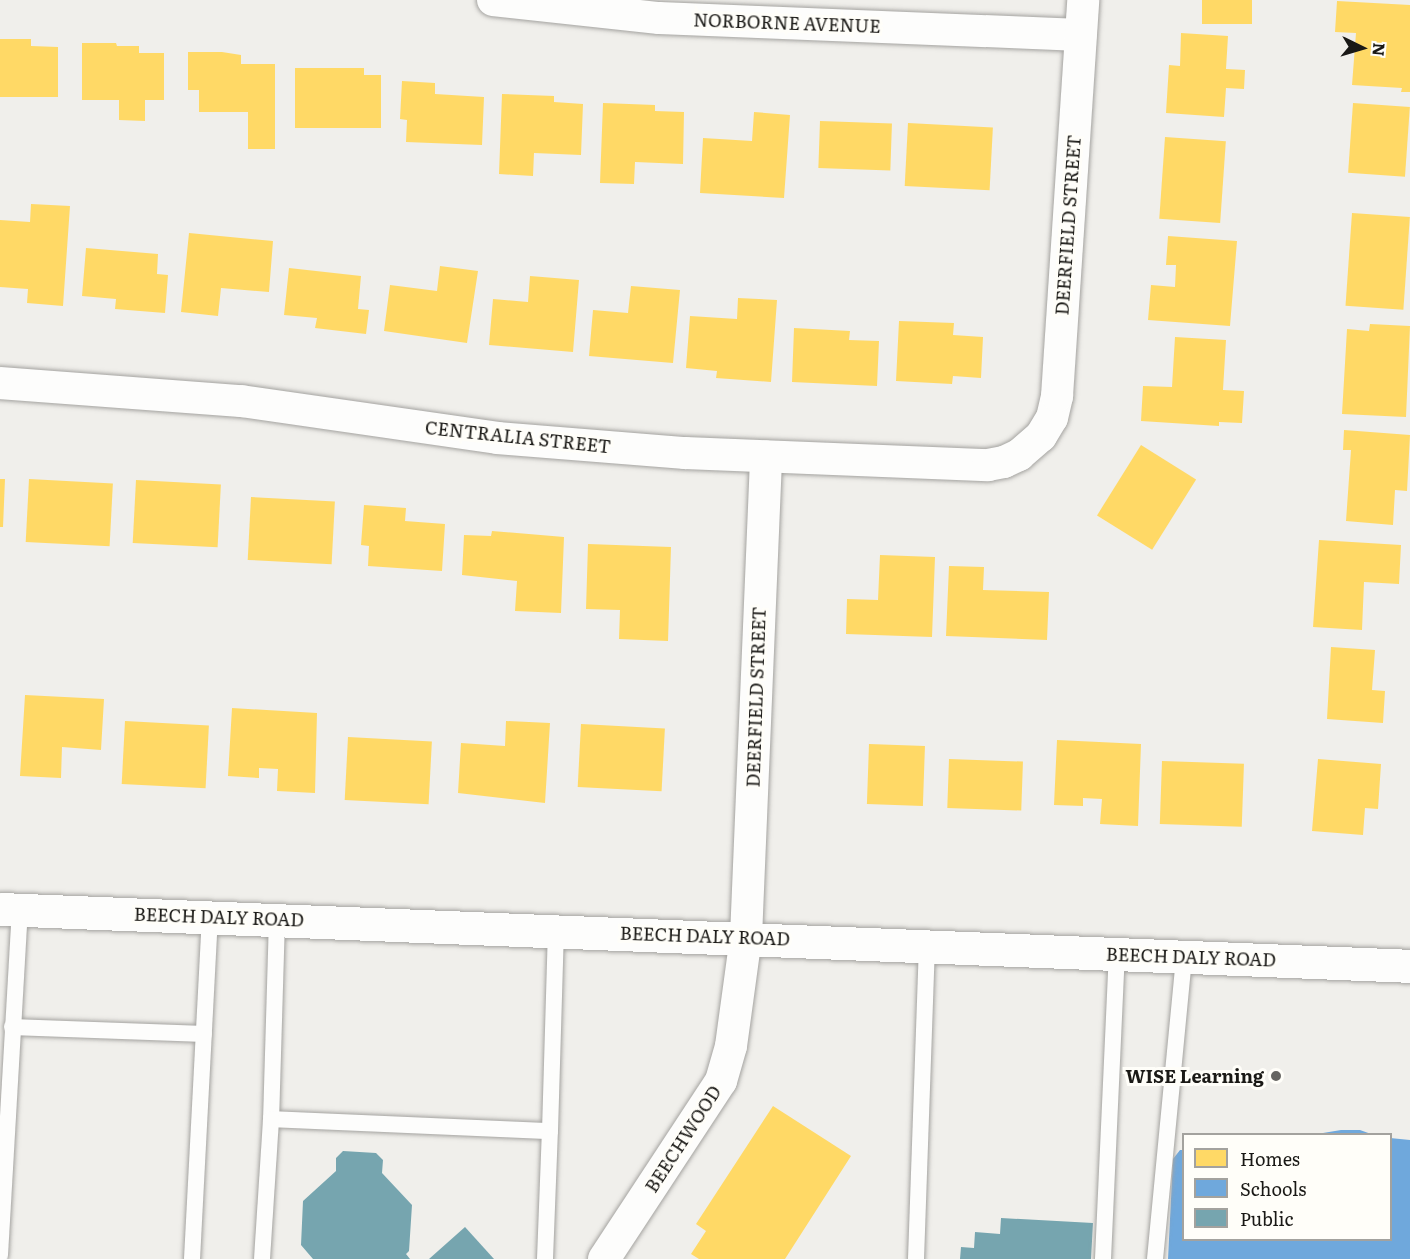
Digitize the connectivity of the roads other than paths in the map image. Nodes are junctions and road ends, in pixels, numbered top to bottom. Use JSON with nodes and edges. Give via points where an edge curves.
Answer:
{"nodes":[{"id":1,"x":494,"y":0,"type":"edge"},
{"id":2,"x":1083,"y":0,"type":"edge"},
{"id":3,"x":1081,"y":35,"type":"junction"},
{"id":4,"x":0,"y":383,"type":"edge"},
{"id":5,"x":1033,"y":444,"type":"joint"},
{"id":6,"x":766,"y":456,"type":"junction"},
{"id":7,"x":10,"y":910,"type":"edge"},
{"id":8,"x":210,"y":917,"type":"junction"},
{"id":9,"x":277,"y":920,"type":"junction"},
{"id":10,"x":556,"y":930,"type":"junction"},
{"id":11,"x":746,"y":937,"type":"junction"},
{"id":12,"x":927,"y":945,"type":"junction"},
{"id":13,"x":1117,"y":954,"type":"junction"},
{"id":14,"x":1184,"y":956,"type":"junction"},
{"id":15,"x":1410,"y":966,"type":"edge"},
{"id":16,"x":12,"y":1027,"type":"junction"},
{"id":17,"x":204,"y":1034,"type":"junction"},
{"id":18,"x":271,"y":1119,"type":"junction"},
{"id":19,"x":550,"y":1131,"type":"junction"},
{"id":20,"x":0,"y":1255,"type":"edge"},
{"id":21,"x":192,"y":1259,"type":"edge"},
{"id":22,"x":262,"y":1259,"type":"edge"},
{"id":23,"x":545,"y":1259,"type":"edge"},
{"id":24,"x":604,"y":1259,"type":"edge"},
{"id":25,"x":916,"y":1259,"type":"edge"},
{"id":26,"x":1103,"y":1259,"type":"edge"},
{"id":27,"x":1155,"y":1259,"type":"edge"}],
"edges":[{"from":1,"to":3,"type":"street","name":"NORBORNE AVENUE","via":[[659,18]]},
{"from":2,"to":3,"type":"street","name":"DEERFIELD STREET"},
{"from":3,"to":5,"type":"street","name":"DEERFIELD STREET","via":[[1057,396],[1052,418]]},
{"from":4,"to":6,"type":"street","name":"CENTRALIA STREET","via":[[241,401],[497,438]]},
{"from":5,"to":6,"type":"street","name":"CENTRALIA STREET","via":[[1019,455],[988,465]]},
{"from":6,"to":11,"type":"street","name":"DEERFIELD STREET"},
{"from":7,"to":8,"type":"main road","name":"BEECH DALY ROAD"},
{"from":7,"to":16,"type":"lane"},
{"from":8,"to":9,"type":"main road","name":"BEECH DALY ROAD"},
{"from":8,"to":17,"type":"lane"},
{"from":9,"to":10,"type":"main road","name":"BEECH DALY ROAD"},
{"from":9,"to":18,"type":"lane"},
{"from":10,"to":11,"type":"main road","name":"BEECH DALY ROAD"},
{"from":10,"to":19,"type":"lane"},
{"from":11,"to":12,"type":"main road","name":"BEECH DALY ROAD"},
{"from":11,"to":24,"type":"street","name":"BEECHWOOD","via":[[731,1046],[721,1081]]},
{"from":12,"to":13,"type":"main road","name":"BEECH DALY ROAD"},
{"from":12,"to":25,"type":"lane"},
{"from":13,"to":14,"type":"main road","name":"BEECH DALY ROAD"},
{"from":13,"to":26,"type":"lane"},
{"from":14,"to":15,"type":"main road","name":"BEECH DALY ROAD"},
{"from":14,"to":27,"type":"lane"},
{"from":16,"to":17,"type":"lane"},
{"from":16,"to":20,"type":"lane"},
{"from":17,"to":21,"type":"lane"},
{"from":18,"to":19,"type":"lane"},
{"from":18,"to":22,"type":"lane"},
{"from":19,"to":23,"type":"lane"}]}
